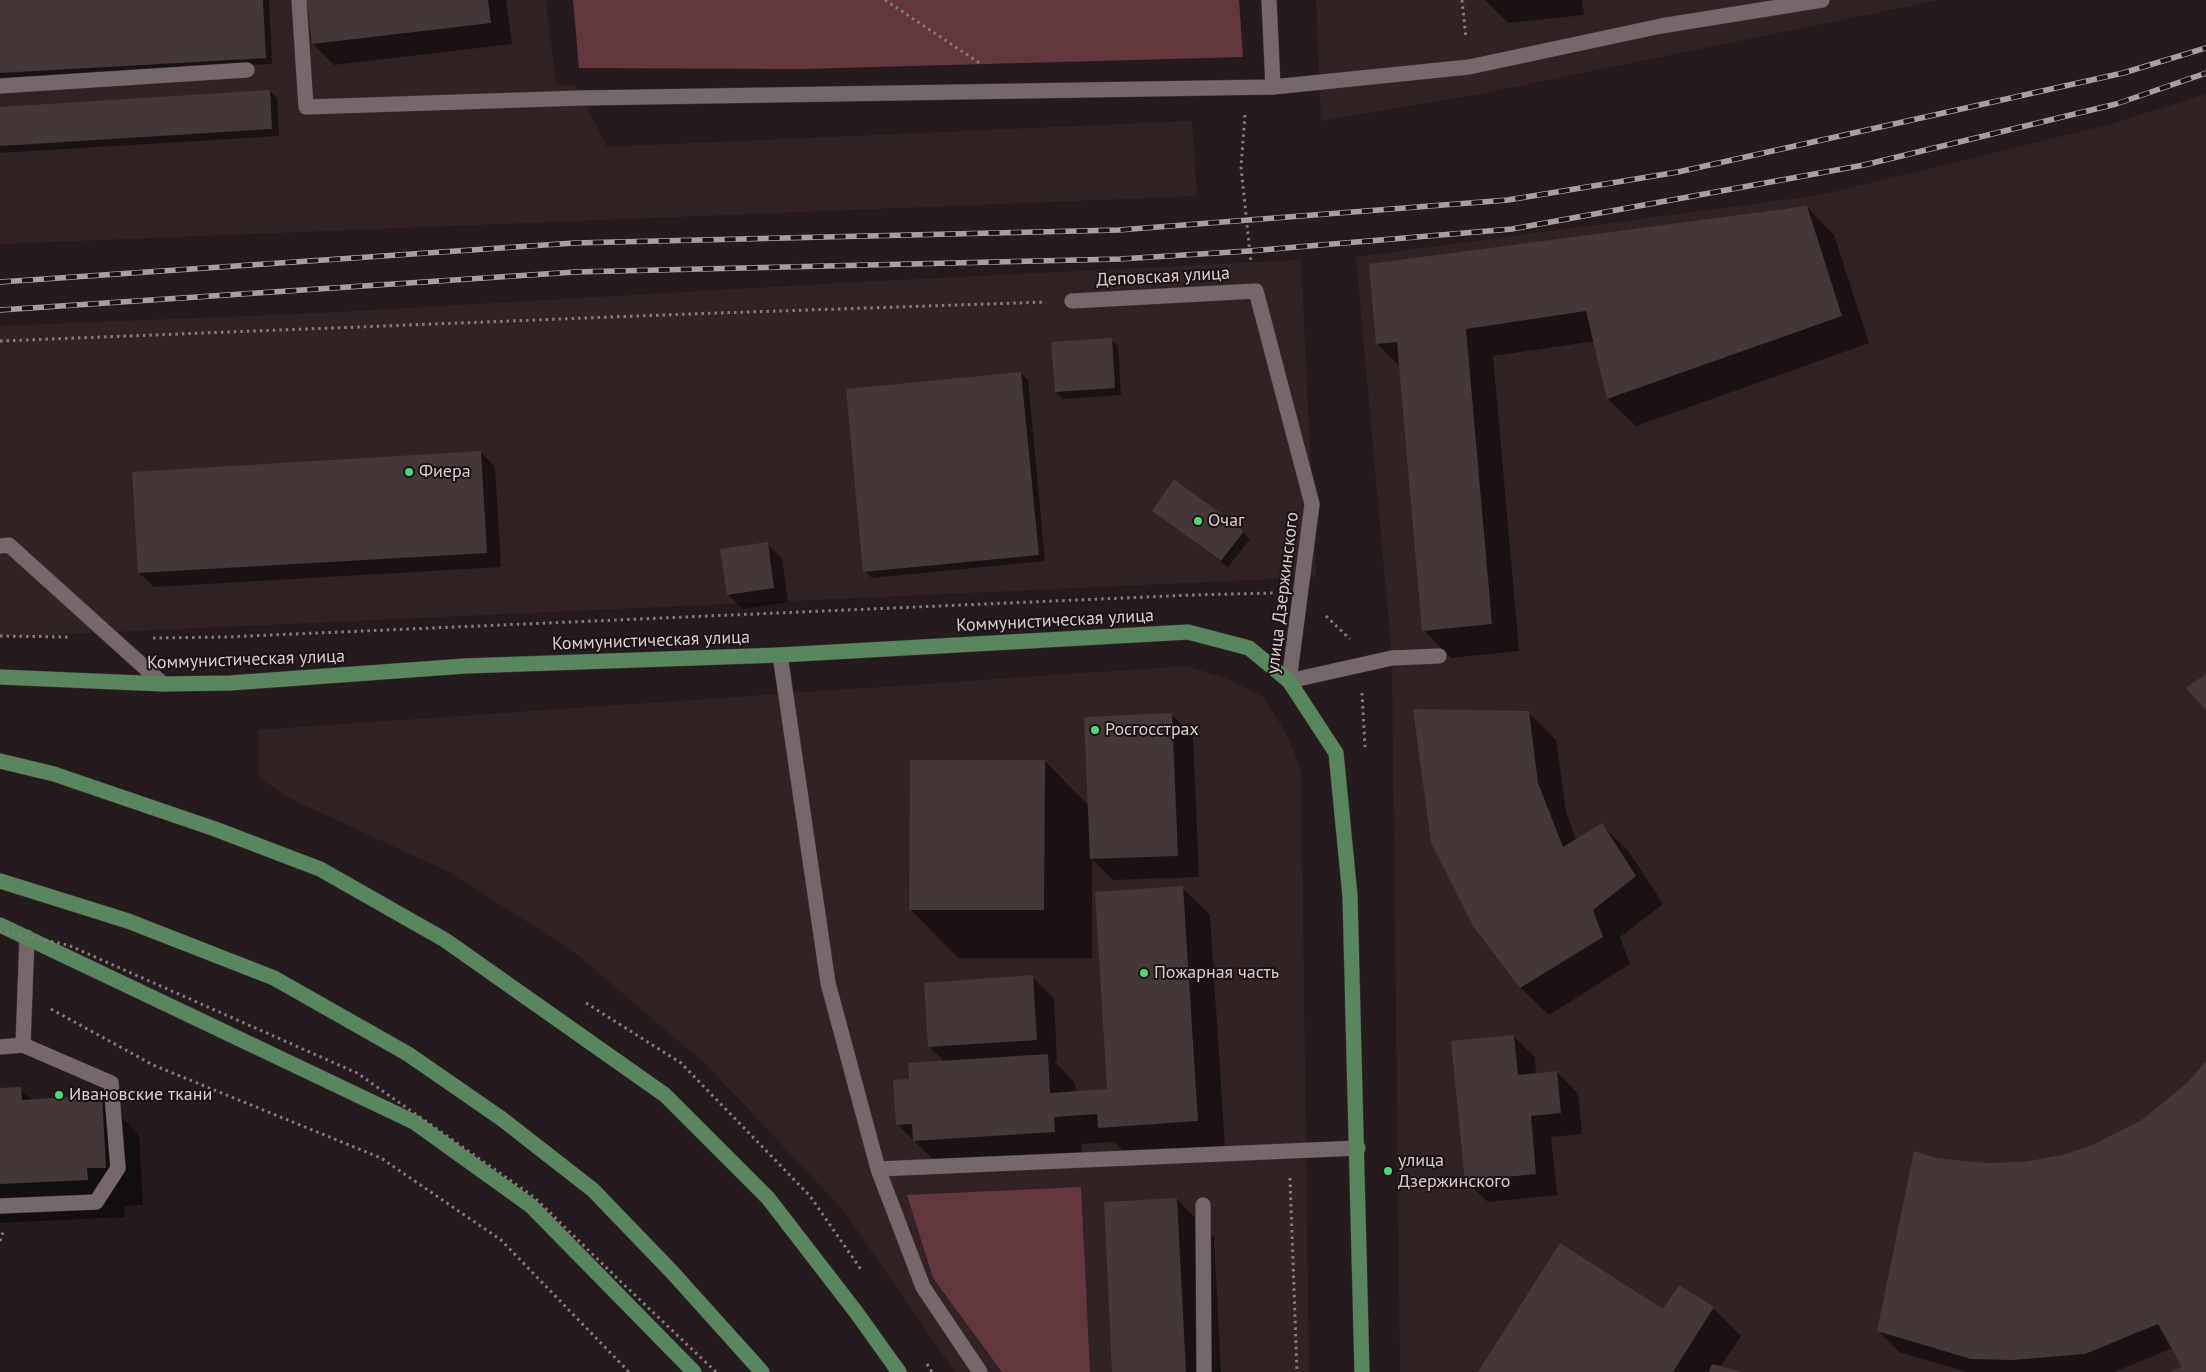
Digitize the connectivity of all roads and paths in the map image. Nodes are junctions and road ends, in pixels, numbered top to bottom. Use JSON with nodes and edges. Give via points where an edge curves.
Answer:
{"nodes":[{"id":1,"x":299,"y":0,"type":"edge"},
{"id":2,"x":885,"y":0,"type":"edge"},
{"id":3,"x":1269,"y":0,"type":"edge"},
{"id":4,"x":1462,"y":0,"type":"edge"},
{"id":5,"x":1822,"y":0,"type":"edge"},
{"id":6,"x":982,"y":65,"type":"dead end"},
{"id":7,"x":1469,"y":67,"type":"junction"},
{"id":8,"x":247,"y":70,"type":"dead end"},
{"id":9,"x":0,"y":86,"type":"edge"},
{"id":10,"x":1273,"y":87,"type":"junction"},
{"id":11,"x":1247,"y":88,"type":"junction"},
{"id":12,"x":1256,"y":291,"type":"junction"},
{"id":13,"x":1072,"y":302,"type":"joint"},
{"id":14,"x":0,"y":341,"type":"edge"},
{"id":15,"x":0,"y":546,"type":"edge"},
{"id":16,"x":1300,"y":593,"type":"junction"},
{"id":17,"x":0,"y":636,"type":"edge"},
{"id":18,"x":112,"y":638,"type":"junction"},
{"id":19,"x":1351,"y":640,"type":"dead end"},
{"id":20,"x":780,"y":655,"type":"junction"},
{"id":21,"x":1439,"y":656,"type":"dead end"},
{"id":22,"x":0,"y":677,"type":"edge"},
{"id":23,"x":1289,"y":681,"type":"junction"},
{"id":24,"x":163,"y":684,"type":"junction"},
{"id":25,"x":0,"y":761,"type":"edge"},
{"id":26,"x":0,"y":881,"type":"edge"},
{"id":27,"x":0,"y":925,"type":"edge"},
{"id":28,"x":0,"y":931,"type":"edge"},
{"id":29,"x":27,"y":937,"type":"junction"},
{"id":30,"x":25,"y":994,"type":"junction"},
{"id":31,"x":23,"y":1045,"type":"junction"},
{"id":32,"x":0,"y":1047,"type":"edge"},
{"id":33,"x":1358,"y":1148,"type":"junction"},
{"id":34,"x":1289,"y":1151,"type":"junction"},
{"id":35,"x":878,"y":1170,"type":"junction"},
{"id":36,"x":1203,"y":1205,"type":"dead end"},
{"id":37,"x":0,"y":1206,"type":"edge"},
{"id":38,"x":630,"y":1372,"type":"edge"},
{"id":39,"x":694,"y":1372,"type":"edge"},
{"id":40,"x":716,"y":1372,"type":"edge"},
{"id":41,"x":762,"y":1372,"type":"edge"},
{"id":42,"x":899,"y":1372,"type":"edge"},
{"id":43,"x":980,"y":1372,"type":"edge"},
{"id":44,"x":1204,"y":1372,"type":"edge"},
{"id":45,"x":1297,"y":1372,"type":"edge"},
{"id":46,"x":1362,"y":1372,"type":"edge"}],
"edges":[{"from":1,"to":11,"type":"street","via":[[306,107],[582,98]]},
{"from":2,"to":6,"type":"path"},
{"from":3,"to":10,"type":"street"},
{"from":4,"to":7,"type":"path"},
{"from":5,"to":7,"type":"street","via":[[1661,26]]},
{"from":7,"to":10,"type":"street"},
{"from":8,"to":9,"type":"street"},
{"from":10,"to":11,"type":"street"},
{"from":11,"to":12,"type":"path","via":[[1241,167]]},
{"from":12,"to":13,"type":"street","name":"Деповская улица"},
{"from":12,"to":16,"type":"street","name":"улица Дзержинского","via":[[1312,504]]},
{"from":13,"to":14,"type":"path"},
{"from":15,"to":18,"type":"street","via":[[9,545]]},
{"from":16,"to":18,"type":"path","via":[[235,637]]},
{"from":16,"to":19,"type":"path"},
{"from":16,"to":23,"type":"street","name":"улица Дзержинского"},
{"from":17,"to":18,"type":"path"},
{"from":18,"to":24,"type":"street"},
{"from":20,"to":23,"type":"main road","name":"Коммунистическая улица","via":[[1188,632],[1249,648]]},
{"from":20,"to":24,"type":"main road","name":"Коммунистическая улица","via":[[465,666],[230,683]]},
{"from":20,"to":35,"type":"street","via":[[828,983]]},
{"from":21,"to":23,"type":"street","via":[[1392,658]]},
{"from":22,"to":24,"type":"main road","name":"Коммунистическая улица"},
{"from":23,"to":33,"type":"main road","name":"улица Дзержинского","via":[[1336,753],[1350,896]]},
{"from":25,"to":42,"type":"main road","via":[[54,774],[320,869],[445,940],[665,1095],[768,1198]]},
{"from":26,"to":41,"type":"main road","via":[[128,921],[274,978],[408,1054],[502,1119],[593,1190]]},
{"from":27,"to":29,"type":"main road"},
{"from":28,"to":40,"type":"path","bridge":true,"via":[[68,946],[357,1073],[534,1197]]},
{"from":29,"to":30,"type":"street"},
{"from":29,"to":39,"type":"main road","via":[[414,1122],[532,1206]]},
{"from":30,"to":31,"type":"street"},
{"from":30,"to":38,"type":"path","via":[[153,1065],[381,1158],[501,1240]]},
{"from":31,"to":32,"type":"street"},
{"from":31,"to":37,"type":"street","via":[[111,1083],[118,1168],[96,1202]]},
{"from":33,"to":34,"type":"street"},
{"from":33,"to":46,"type":"main road","name":"улица Дзержинского"},
{"from":34,"to":35,"type":"street"},
{"from":34,"to":45,"type":"path"},
{"from":35,"to":43,"type":"street","via":[[923,1287]]},
{"from":36,"to":44,"type":"street"}]}
